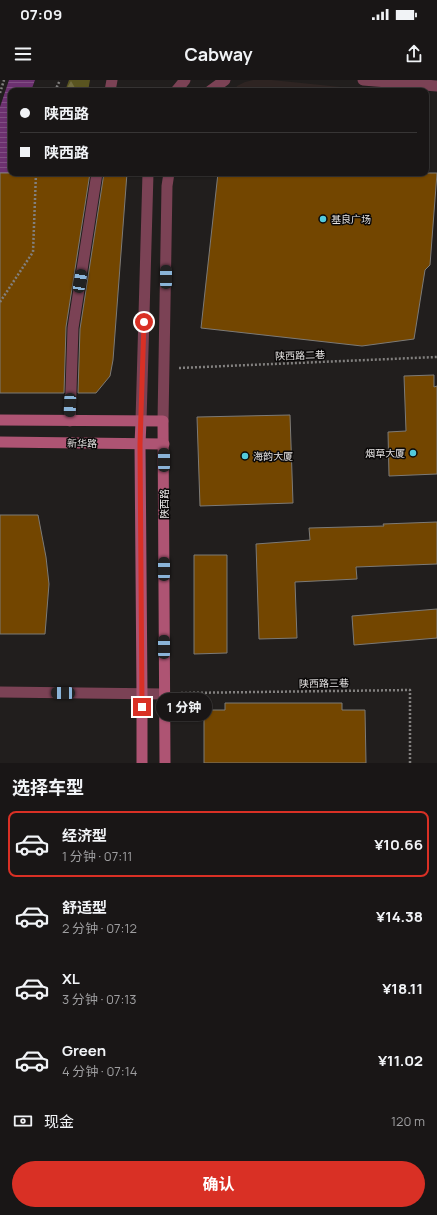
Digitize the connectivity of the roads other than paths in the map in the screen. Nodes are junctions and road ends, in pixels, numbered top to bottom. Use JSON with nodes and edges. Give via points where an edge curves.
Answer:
{"nodes":[{"id":1,"x":225,"y":80,"type":"edge"},
{"id":2,"x":363,"y":80,"type":"edge"},
{"id":3,"x":437,"y":86,"type":"edge"},
{"id":4,"x":214,"y":88,"type":"edge"},
{"id":5,"x":97,"y":176,"type":"edge"},
{"id":6,"x":148,"y":176,"type":"edge"},
{"id":7,"x":168,"y":176,"type":"edge"},
{"id":8,"x":0,"y":420,"type":"edge"},
{"id":9,"x":70,"y":421,"type":"junction"},
{"id":10,"x":141,"y":421,"type":"junction"},
{"id":11,"x":164,"y":421,"type":"junction"},
{"id":12,"x":0,"y":442,"type":"edge"},
{"id":13,"x":140,"y":444,"type":"junction"},
{"id":14,"x":164,"y":444,"type":"junction"},
{"id":15,"x":0,"y":692,"type":"edge"},
{"id":16,"x":142,"y":694,"type":"junction"},
{"id":17,"x":165,"y":694,"type":"junction"},
{"id":18,"x":142,"y":763,"type":"edge"},
{"id":19,"x":164,"y":763,"type":"edge"}],
"edges":[{"from":1,"to":4,"type":"street"},
{"from":2,"to":3,"type":"street"},
{"from":5,"to":9,"type":"street","via":[[73,328]]},
{"from":6,"to":10,"type":"street"},
{"from":7,"to":11,"type":"street","name":"陕西路","via":[[166,186]]},
{"from":8,"to":9,"type":"main road"},
{"from":9,"to":10,"type":"main road"},
{"from":10,"to":11,"type":"main road"},
{"from":10,"to":13,"type":"main road"},
{"from":11,"to":14,"type":"main road","name":"陕西路"},
{"from":12,"to":13,"type":"main road","name":"新华路"},
{"from":13,"to":14,"type":"main road","name":"新华路"},
{"from":13,"to":16,"type":"main road"},
{"from":14,"to":17,"type":"main road","name":"陕西路"},
{"from":15,"to":16,"type":"street"},
{"from":16,"to":17,"type":"street"},
{"from":16,"to":18,"type":"main road"},
{"from":17,"to":19,"type":"main road","name":"陕西路"}]}
